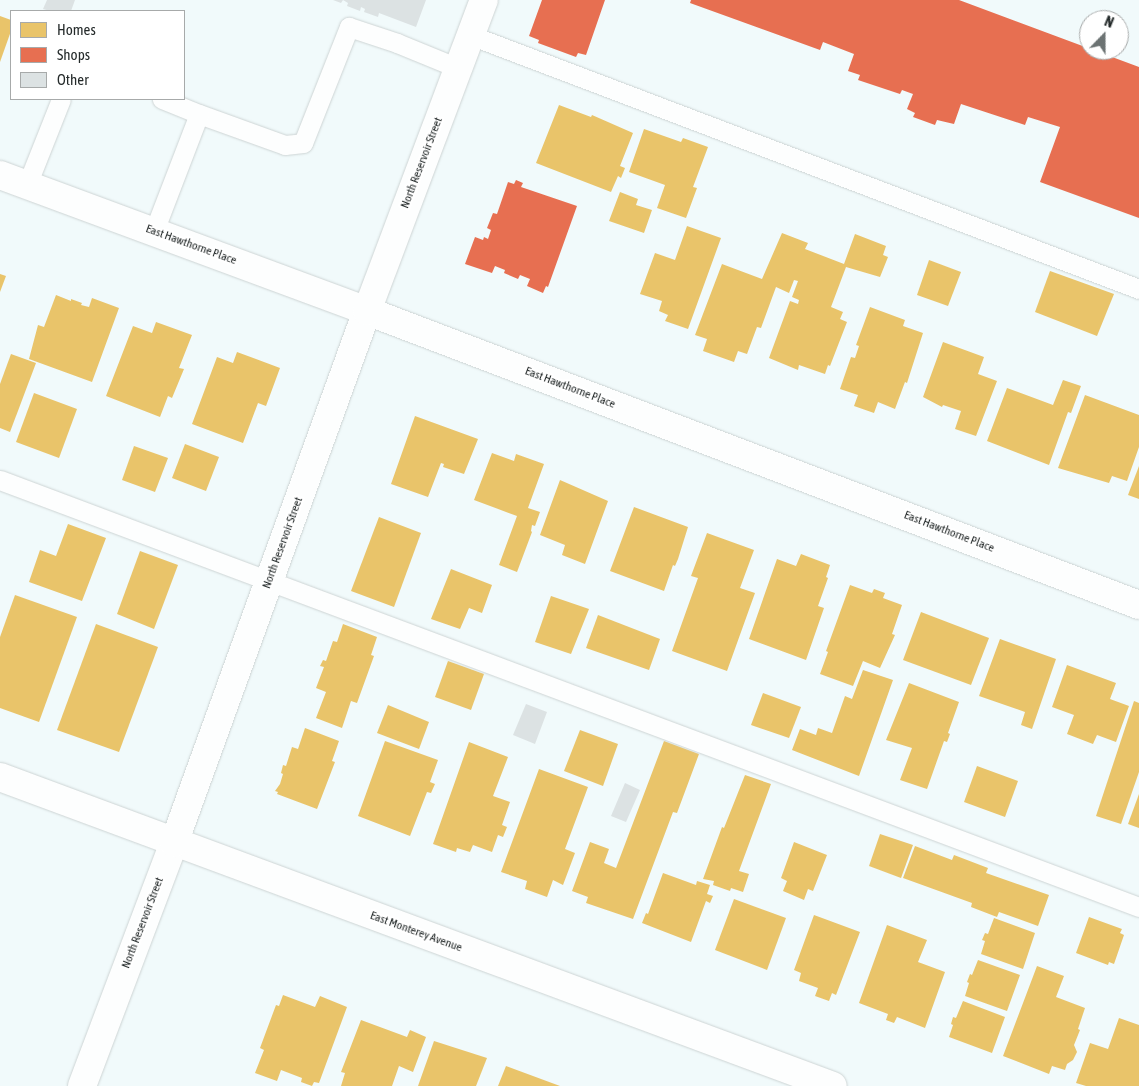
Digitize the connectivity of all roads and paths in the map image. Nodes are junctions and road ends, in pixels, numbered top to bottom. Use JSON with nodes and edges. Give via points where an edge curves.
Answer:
{"nodes":[{"id":1,"x":484,"y":0,"type":"edge"},
{"id":2,"x":470,"y":35,"type":"junction"},
{"id":3,"x":458,"y":68,"type":"junction"},
{"id":4,"x":61,"y":100,"type":"edge"},
{"id":5,"x":164,"y":100,"type":"edge"},
{"id":6,"x":199,"y":114,"type":"junction"},
{"id":7,"x":0,"y":175,"type":"edge"},
{"id":8,"x":27,"y":185,"type":"junction"},
{"id":9,"x":154,"y":231,"type":"junction"},
{"id":10,"x":1139,"y":289,"type":"edge"},
{"id":11,"x":367,"y":310,"type":"junction"},
{"id":12,"x":0,"y":480,"type":"edge"},
{"id":13,"x":269,"y":581,"type":"junction"},
{"id":14,"x":1139,"y":605,"type":"edge"},
{"id":15,"x":0,"y":777,"type":"edge"},
{"id":16,"x":174,"y":843,"type":"junction"},
{"id":17,"x":1139,"y":907,"type":"edge"},
{"id":18,"x":82,"y":1086,"type":"edge"},
{"id":19,"x":833,"y":1086,"type":"edge"}],
"edges":[{"from":1,"to":2,"type":"street","name":"North Reservoir Street"},
{"from":2,"to":3,"type":"street","name":"North Reservoir Street"},
{"from":2,"to":10,"type":"lane"},
{"from":3,"to":6,"type":"lane","via":[[397,42],[349,27],[303,143],[285,145]]},
{"from":3,"to":11,"type":"street","name":"North Reservoir Street"},
{"from":4,"to":8,"type":"lane"},
{"from":5,"to":6,"type":"lane"},
{"from":6,"to":9,"type":"lane"},
{"from":7,"to":8,"type":"street","name":"East Hawthorne Place"},
{"from":8,"to":9,"type":"street","name":"East Hawthorne Place"},
{"from":9,"to":11,"type":"street","name":"East Hawthorne Place"},
{"from":11,"to":13,"type":"street","name":"North Reservoir Street"},
{"from":11,"to":14,"type":"street","name":"East Hawthorne Place"},
{"from":12,"to":13,"type":"lane"},
{"from":13,"to":16,"type":"street","name":"North Reservoir Street"},
{"from":13,"to":17,"type":"lane"},
{"from":15,"to":16,"type":"street","name":"East Monterey Avenue"},
{"from":16,"to":18,"type":"street","name":"North Reservoir Street"},
{"from":16,"to":19,"type":"street","name":"East Monterey Avenue"}]}
